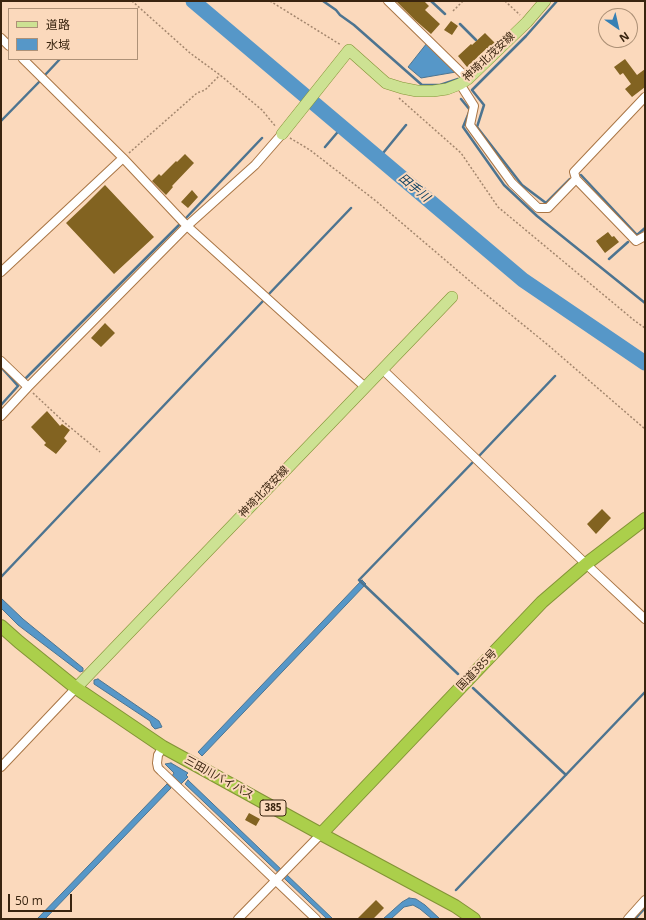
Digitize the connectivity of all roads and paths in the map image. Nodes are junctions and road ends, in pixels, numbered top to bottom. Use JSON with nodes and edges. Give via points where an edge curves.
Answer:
{"nodes":[{"id":1,"x":132,"y":1,"type":"edge"},
{"id":2,"x":270,"y":1,"type":"edge"},
{"id":3,"x":388,"y":1,"type":"edge"},
{"id":4,"x":463,"y":1,"type":"edge"},
{"id":5,"x":505,"y":1,"type":"edge"},
{"id":6,"x":546,"y":1,"type":"edge"},
{"id":7,"x":452,"y":11,"type":"dead end"},
{"id":8,"x":527,"y":22,"type":"junction"},
{"id":9,"x":349,"y":50,"type":"junction"},
{"id":10,"x":24,"y":60,"type":"edge"},
{"id":11,"x":220,"y":75,"type":"junction"},
{"id":12,"x":464,"y":81,"type":"junction"},
{"id":13,"x":399,"y":98,"type":"dead end"},
{"id":14,"x":645,"y":98,"type":"edge"},
{"id":15,"x":284,"y":131,"type":"junction"},
{"id":16,"x":123,"y":158,"type":"junction"},
{"id":17,"x":576,"y":179,"type":"junction"},
{"id":18,"x":187,"y":226,"type":"junction"},
{"id":19,"x":645,"y":236,"type":"edge"},
{"id":20,"x":1,"y":272,"type":"edge"},
{"id":21,"x":452,"y":297,"type":"dead end"},
{"id":22,"x":645,"y":328,"type":"edge"},
{"id":23,"x":1,"y":361,"type":"edge"},
{"id":24,"x":382,"y":369,"type":"junction"},
{"id":25,"x":28,"y":387,"type":"junction"},
{"id":26,"x":365,"y":387,"type":"junction"},
{"id":27,"x":1,"y":416,"type":"edge"},
{"id":28,"x":645,"y":429,"type":"edge"},
{"id":29,"x":100,"y":452,"type":"dead end"},
{"id":30,"x":645,"y":519,"type":"edge"},
{"id":31,"x":586,"y":564,"type":"junction"},
{"id":32,"x":645,"y":619,"type":"edge"},
{"id":33,"x":1,"y":626,"type":"edge"},
{"id":34,"x":76,"y":688,"type":"junction"},
{"id":35,"x":163,"y":747,"type":"junction"},
{"id":36,"x":1,"y":767,"type":"edge"},
{"id":37,"x":321,"y":834,"type":"junction"},
{"id":38,"x":280,"y":875,"type":"junction"},
{"id":39,"x":645,"y":900,"type":"edge"},
{"id":40,"x":238,"y":919,"type":"edge"},
{"id":41,"x":316,"y":919,"type":"edge"},
{"id":42,"x":474,"y":919,"type":"edge"},
{"id":43,"x":628,"y":919,"type":"edge"}],
"edges":[{"from":1,"to":11,"type":"path"},
{"from":2,"to":9,"type":"path"},
{"from":3,"to":12,"type":"street"},
{"from":4,"to":7,"type":"path"},
{"from":5,"to":8,"type":"path"},
{"from":6,"to":8,"type":"main road","name":"神埼北茂安線"},
{"from":8,"to":12,"type":"main road","name":"神埼北茂安線"},
{"from":9,"to":12,"type":"main road","name":"神埼北茂安線","via":[[386,83],[402,88],[433,91],[447,89]]},
{"from":9,"to":15,"type":"main road"},
{"from":10,"to":16,"type":"street"},
{"from":11,"to":15,"type":"path"},
{"from":11,"to":16,"type":"path"},
{"from":12,"to":17,"type":"street","via":[[474,106],[470,125],[512,183],[538,208],[548,208]]},
{"from":13,"to":22,"type":"path","via":[[461,153],[498,207]]},
{"from":14,"to":17,"type":"street","via":[[574,172]]},
{"from":15,"to":18,"type":"street","via":[[255,165]]},
{"from":15,"to":28,"type":"path","via":[[376,201]]},
{"from":16,"to":18,"type":"street"},
{"from":16,"to":20,"type":"street"},
{"from":17,"to":19,"type":"street","via":[[636,242]]},
{"from":18,"to":25,"type":"street"},
{"from":18,"to":26,"type":"street"},
{"from":21,"to":24,"type":"main road","name":"神埼北茂安線"},
{"from":23,"to":25,"type":"street"},
{"from":24,"to":26,"type":"main road","name":"神埼北茂安線"},
{"from":24,"to":31,"type":"street"},
{"from":25,"to":27,"type":"street"},
{"from":25,"to":29,"type":"path"},
{"from":26,"to":34,"type":"main road","name":"神埼北茂安線"},
{"from":30,"to":31,"type":"highway","name":"国道385号"},
{"from":31,"to":32,"type":"street"},
{"from":31,"to":37,"type":"highway","name":"国道385号","via":[[542,602]]},
{"from":33,"to":34,"type":"highway","name":"三田川バイパス","number":"385"},
{"from":34,"to":35,"type":"highway","name":"三田川バイパス","number":"385"},
{"from":34,"to":36,"type":"street"},
{"from":35,"to":37,"type":"highway","name":"三田川バイパス","number":"385"},
{"from":35,"to":38,"type":"street","via":[[158,754],[158,768]]},
{"from":37,"to":38,"type":"street"},
{"from":37,"to":42,"type":"highway","name":"三田川バイパス","number":"385","via":[[455,906]]},
{"from":38,"to":40,"type":"street"},
{"from":38,"to":41,"type":"street"},
{"from":39,"to":43,"type":"street"}]}
